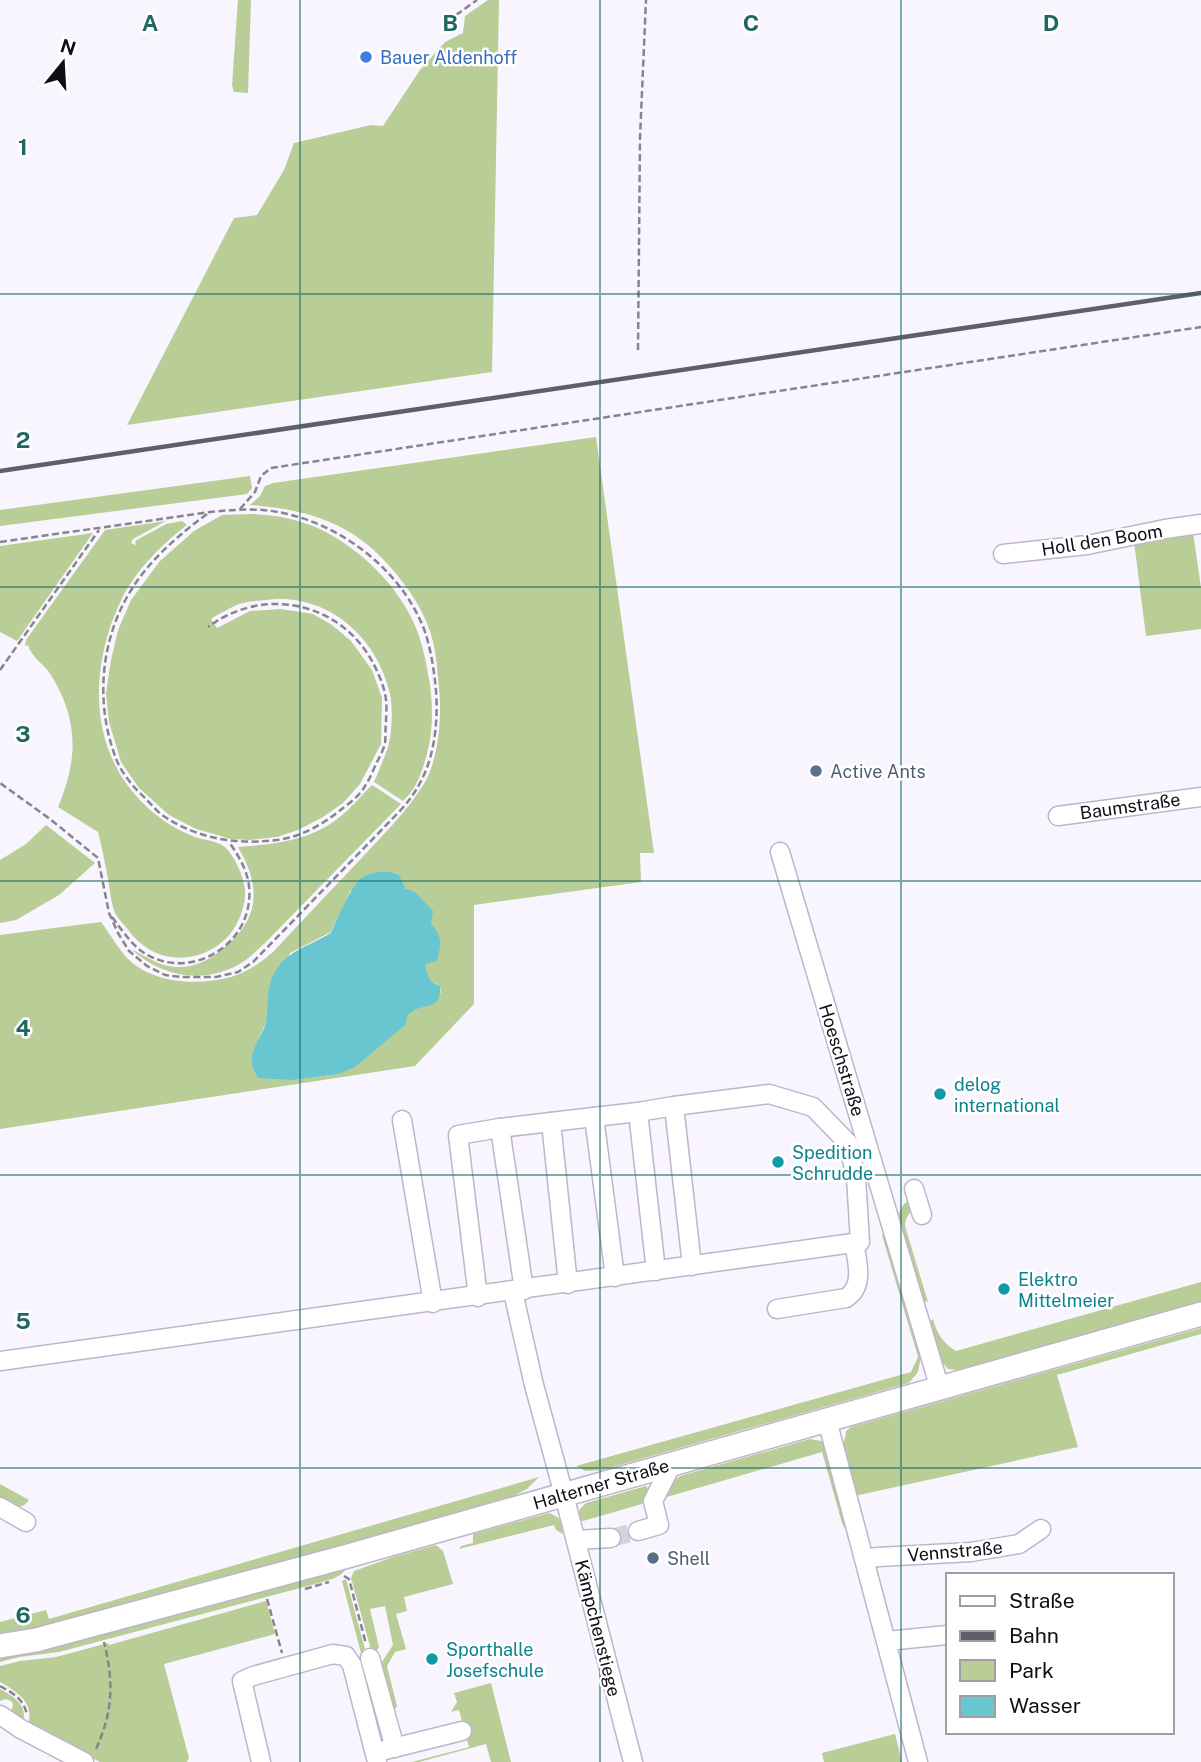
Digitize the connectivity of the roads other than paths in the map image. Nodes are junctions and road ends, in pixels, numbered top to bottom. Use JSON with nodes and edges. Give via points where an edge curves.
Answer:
{"nodes":[{"id":1,"x":1201,"y":524,"type":"edge"},
{"id":2,"x":1003,"y":554,"type":"dead end"},
{"id":3,"x":1201,"y":797,"type":"edge"},
{"id":4,"x":1058,"y":816,"type":"dead end"},
{"id":5,"x":780,"y":852,"type":"dead end"},
{"id":6,"x":674,"y":1106,"type":"junction"},
{"id":7,"x":638,"y":1112,"type":"junction"},
{"id":8,"x":594,"y":1117,"type":"junction"},
{"id":9,"x":402,"y":1120,"type":"dead end"},
{"id":10,"x":551,"y":1122,"type":"junction"},
{"id":11,"x":500,"y":1128,"type":"junction"},
{"id":12,"x":914,"y":1189,"type":"dead end"},
{"id":13,"x":922,"y":1215,"type":"dead end"},
{"id":14,"x":854,"y":1243,"type":"junction"},
{"id":15,"x":692,"y":1266,"type":"junction"},
{"id":16,"x":656,"y":1271,"type":"junction"},
{"id":17,"x":615,"y":1277,"type":"junction"},
{"id":18,"x":568,"y":1284,"type":"junction"},
{"id":19,"x":518,"y":1291,"type":"junction"},
{"id":20,"x":478,"y":1297,"type":"junction"},
{"id":21,"x":433,"y":1303,"type":"junction"},
{"id":22,"x":777,"y":1309,"type":"dead end"},
{"id":23,"x":1201,"y":1314,"type":"edge"},
{"id":24,"x":0,"y":1361,"type":"edge"},
{"id":25,"x":940,"y":1388,"type":"junction"},
{"id":26,"x":827,"y":1420,"type":"junction"},
{"id":27,"x":672,"y":1464,"type":"junction"},
{"id":28,"x":564,"y":1495,"type":"junction"},
{"id":29,"x":0,"y":1507,"type":"edge"},
{"id":30,"x":26,"y":1522,"type":"dead end"},
{"id":31,"x":1041,"y":1529,"type":"dead end"},
{"id":32,"x":638,"y":1531,"type":"tunnel mouth"},
{"id":33,"x":611,"y":1538,"type":"tunnel mouth"},
{"id":34,"x":576,"y":1540,"type":"junction"},
{"id":35,"x":865,"y":1559,"type":"junction"},
{"id":36,"x":946,"y":1635,"type":"edge"},
{"id":37,"x":887,"y":1641,"type":"junction"},
{"id":38,"x":0,"y":1646,"type":"edge"},
{"id":39,"x":370,"y":1658,"type":"road end"},
{"id":40,"x":0,"y":1715,"type":"edge"},
{"id":41,"x":462,"y":1731,"type":"dead end"},
{"id":42,"x":395,"y":1748,"type":"junction"},
{"id":43,"x":89,"y":1757,"type":"edge"},
{"id":44,"x":376,"y":1758,"type":"edge"},
{"id":45,"x":261,"y":1762,"type":"edge"},
{"id":46,"x":633,"y":1762,"type":"edge"},
{"id":47,"x":918,"y":1762,"type":"edge"}],
"edges":[{"from":1,"to":2,"type":"street","name":"Holl den Boom","via":[[1087,545]]},
{"from":3,"to":4,"type":"street","name":"Baumstraße"},
{"from":5,"to":25,"type":"street","name":"Hoeschstraße"},
{"from":6,"to":7,"type":"street"},
{"from":6,"to":14,"type":"street","via":[[769,1094],[813,1107],[848,1143],[860,1229],[860,1242]]},
{"from":6,"to":15,"type":"street"},
{"from":7,"to":8,"type":"street"},
{"from":7,"to":16,"type":"street"},
{"from":8,"to":10,"type":"street"},
{"from":8,"to":17,"type":"street"},
{"from":9,"to":21,"type":"street"},
{"from":10,"to":11,"type":"street"},
{"from":10,"to":18,"type":"street"},
{"from":11,"to":19,"type":"street","name":"Kämpchenstiege"},
{"from":11,"to":20,"type":"street","via":[[458,1135]]},
{"from":12,"to":13,"type":"street"},
{"from":14,"to":15,"type":"street"},
{"from":14,"to":22,"type":"street","via":[[858,1282],[853,1294]]},
{"from":15,"to":16,"type":"street"},
{"from":16,"to":17,"type":"street"},
{"from":17,"to":18,"type":"street"},
{"from":18,"to":19,"type":"street"},
{"from":19,"to":20,"type":"street"},
{"from":19,"to":28,"type":"street","name":"Kämpchenstiege","via":[[534,1385]]},
{"from":20,"to":21,"type":"street"},
{"from":21,"to":24,"type":"street"},
{"from":23,"to":25,"type":"main road","name":"Halterner Straße"},
{"from":25,"to":26,"type":"main road","name":"Halterner Straße"},
{"from":26,"to":27,"type":"main road","name":"Halterner Straße"},
{"from":26,"to":35,"type":"street"},
{"from":27,"to":28,"type":"main road","name":"Halterner Straße"},
{"from":27,"to":32,"type":"street","via":[[653,1501],[659,1525]]},
{"from":28,"to":34,"type":"street","name":"Kämpchenstiege"},
{"from":28,"to":38,"type":"main road","name":"Halterner Straße","via":[[84,1628]]},
{"from":29,"to":30,"type":"street"},
{"from":31,"to":35,"type":"street","name":"Vennstraße","via":[[1019,1544]]},
{"from":33,"to":34,"type":"street"},
{"from":34,"to":46,"type":"street","name":"Kämpchenstiege"},
{"from":35,"to":37,"type":"street"},
{"from":36,"to":37,"type":"street"},
{"from":37,"to":47,"type":"street"},
{"from":39,"to":42,"type":"street"},
{"from":40,"to":43,"type":"street","via":[[21,1729]]},
{"from":41,"to":42,"type":"street"},
{"from":42,"to":44,"type":"street"},
{"from":44,"to":45,"type":"street","via":[[352,1665],[346,1656],[333,1654],[242,1681]]}]}
